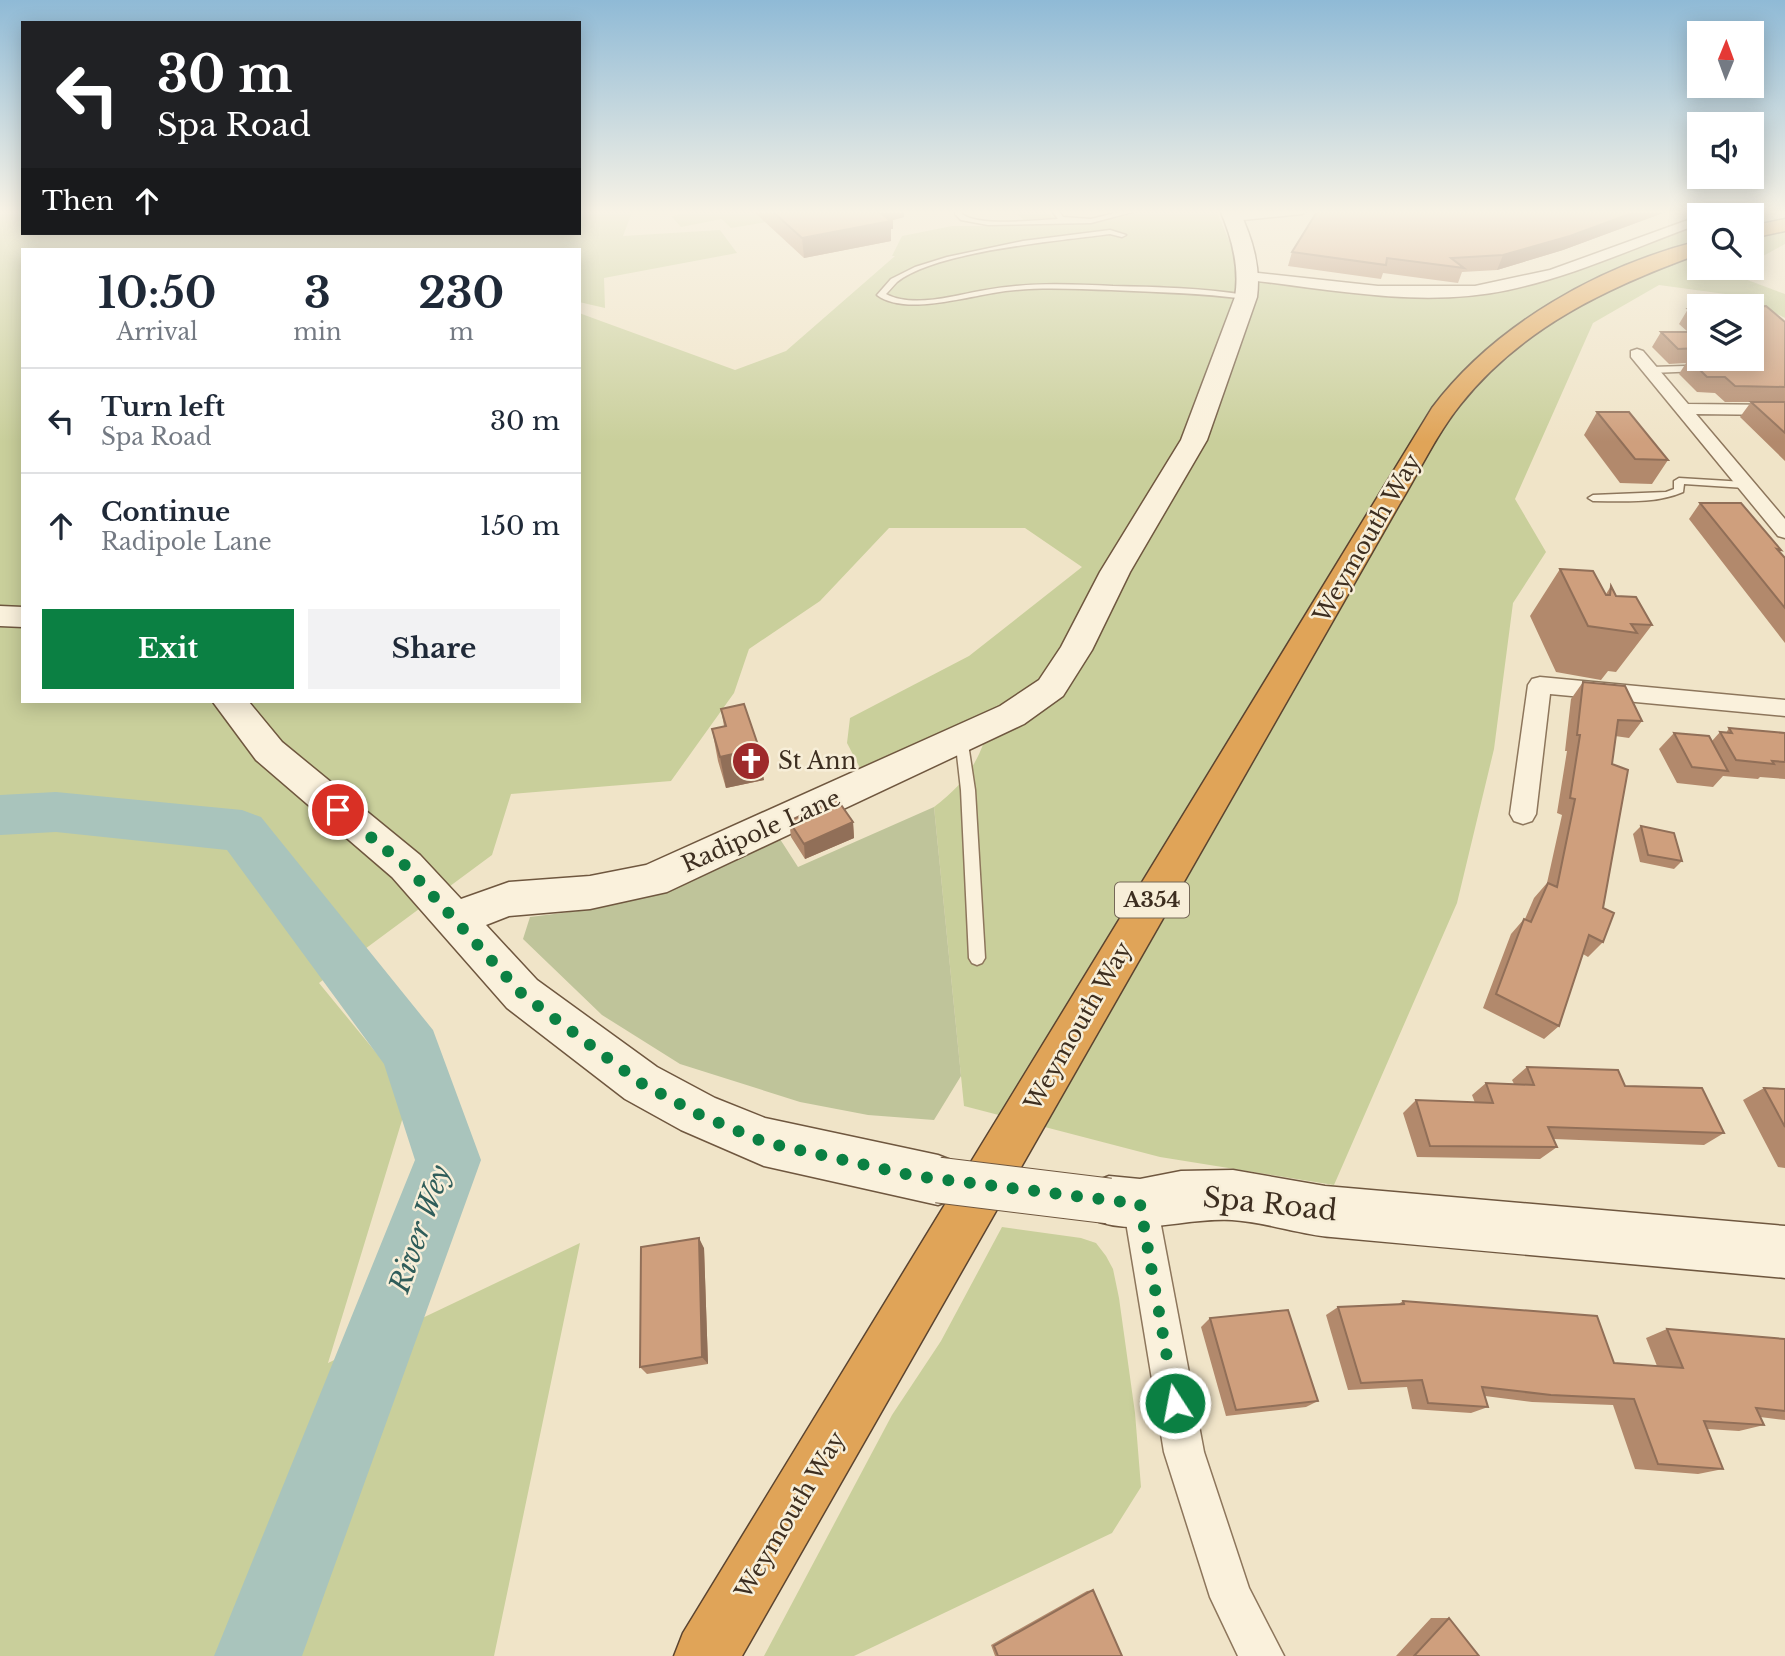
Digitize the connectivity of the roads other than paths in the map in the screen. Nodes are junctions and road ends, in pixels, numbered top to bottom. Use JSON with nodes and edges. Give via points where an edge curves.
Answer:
{"nodes":[{"id":1,"x":886,"y":287,"type":"edge"},
{"id":2,"x":1025,"y":287,"type":"edge"},
{"id":3,"x":1098,"y":287,"type":"edge"},
{"id":4,"x":1238,"y":287,"type":"edge"},
{"id":5,"x":1248,"y":287,"type":"edge"},
{"id":6,"x":1296,"y":287,"type":"edge"},
{"id":7,"x":1490,"y":287,"type":"edge"},
{"id":8,"x":1599,"y":287,"type":"edge"},
{"id":9,"x":1637,"y":354,"type":"dead end"},
{"id":10,"x":1687,"y":369,"type":"edge"},
{"id":11,"x":1651,"y":370,"type":"junction"},
{"id":12,"x":1682,"y":409,"type":"junction"},
{"id":13,"x":1785,"y":410,"type":"edge"},
{"id":14,"x":1745,"y":485,"type":"junction"},
{"id":15,"x":1593,"y":498,"type":"dead end"},
{"id":16,"x":1785,"y":532,"type":"edge"},
{"id":17,"x":0,"y":617,"type":"edge"},
{"id":18,"x":21,"y":617,"type":"edge"},
{"id":19,"x":231,"y":703,"type":"edge"},
{"id":20,"x":1785,"y":708,"type":"edge"},
{"id":21,"x":961,"y":737,"type":"junction"},
{"id":22,"x":1523,"y":814,"type":"dead end"},
{"id":23,"x":456,"y":924,"type":"junction"},
{"id":24,"x":978,"y":958,"type":"dead end"},
{"id":25,"x":1124,"y":1202,"type":"junction"},
{"id":26,"x":1785,"y":1252,"type":"edge"},
{"id":27,"x":706,"y":1656,"type":"edge"},
{"id":28,"x":1262,"y":1656,"type":"edge"}],
"edges":[{"from":1,"to":2,"type":"lane","via":[[881,295],[911,302]]},
{"from":3,"to":4,"type":"lane","via":[[1210,291]]},
{"from":5,"to":21,"type":"street","name":"Radipole Lane","via":[[1194,440],[1115,572],[1076,650],[1051,688],[1012,715]]},
{"from":6,"to":7,"type":"street","via":[[1450,291]]},
{"from":8,"to":27,"type":"highway","name":"Weymouth Way","number":"A354","via":[[1546,315],[1494,353],[1450,401]]},
{"from":9,"to":11,"type":"street"},
{"from":10,"to":11,"type":"lane"},
{"from":11,"to":12,"type":"street"},
{"from":12,"to":13,"type":"street"},
{"from":12,"to":14,"type":"street"},
{"from":14,"to":15,"type":"lane","via":[[1679,481],[1679,489],[1668,495]]},
{"from":14,"to":16,"type":"street"},
{"from":17,"to":18,"type":"street"},
{"from":19,"to":23,"type":"street","via":[[269,751],[406,866]]},
{"from":20,"to":22,"type":"street","via":[[1540,685]]},
{"from":21,"to":23,"type":"street","name":"Radipole Lane","via":[[653,880],[597,892],[506,897],[475,909]]},
{"from":21,"to":24,"type":"lane"},
{"from":23,"to":25,"type":"street","name":"Spa Road","bridge":true,"via":[[522,994],[641,1083],[764,1142],[938,1180]]},
{"from":25,"to":26,"type":"street","name":"Spa Road","via":[[1233,1195],[1325,1211]]},
{"from":25,"to":28,"type":"street","via":[[1184,1452],[1231,1597]]}]}
